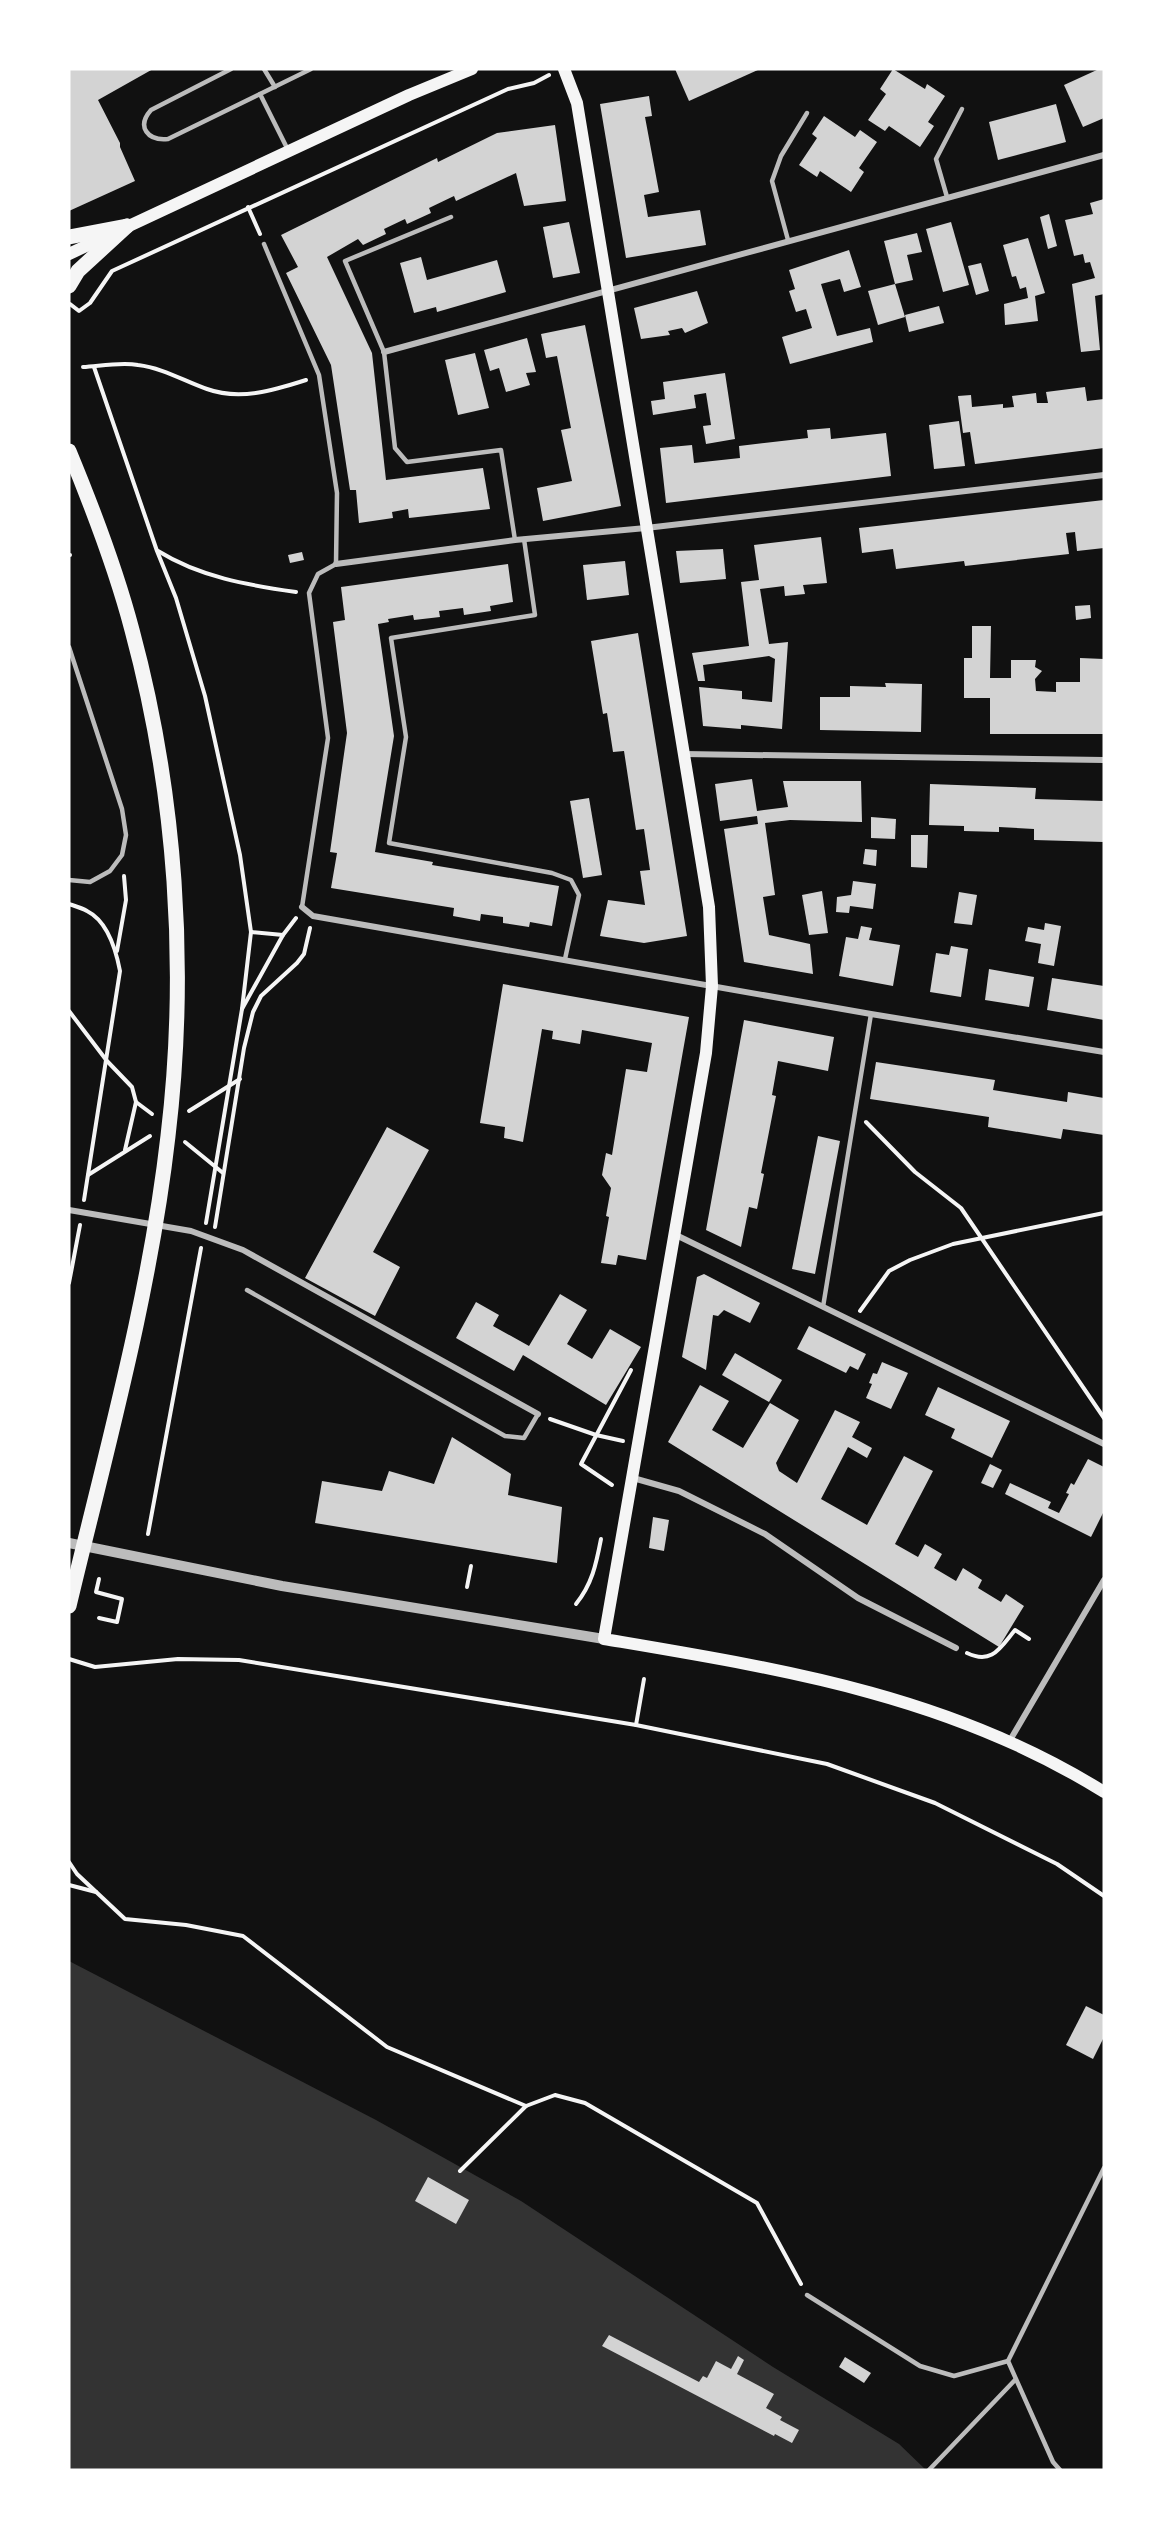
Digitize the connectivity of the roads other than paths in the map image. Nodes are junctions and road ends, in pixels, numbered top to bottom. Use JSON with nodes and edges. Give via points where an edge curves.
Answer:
{"nodes":[{"id":1,"x":231,"y":69,"type":"edge"},
{"id":2,"x":264,"y":69,"type":"edge"},
{"id":3,"x":311,"y":69,"type":"edge"},
{"id":4,"x":472,"y":69,"type":"edge"},
{"id":5,"x":564,"y":69,"type":"edge"},
{"id":6,"x":275,"y":87,"type":"junction"},
{"id":7,"x":260,"y":94,"type":"junction"},
{"id":8,"x":962,"y":109,"type":"dead end"},
{"id":9,"x":807,"y":113,"type":"dead end"},
{"id":10,"x":289,"y":152,"type":"junction"},
{"id":11,"x":1104,"y":154,"type":"edge"},
{"id":12,"x":947,"y":197,"type":"junction"},
{"id":13,"x":451,"y":217,"type":"dead end"},
{"id":14,"x":127,"y":226,"type":"junction"},
{"id":15,"x":69,"y":237,"type":"edge"},
{"id":16,"x":789,"y":240,"type":"junction"},
{"id":17,"x":264,"y":244,"type":"road end"},
{"id":18,"x":69,"y":254,"type":"edge"},
{"id":19,"x":69,"y":286,"type":"edge"},
{"id":20,"x":609,"y":291,"type":"junction"},
{"id":21,"x":384,"y":352,"type":"junction"},
{"id":22,"x":69,"y":451,"type":"edge"},
{"id":23,"x":1104,"y":475,"type":"edge"},
{"id":24,"x":646,"y":528,"type":"junction"},
{"id":25,"x":524,"y":539,"type":"junction"},
{"id":26,"x":515,"y":540,"type":"junction"},
{"id":27,"x":336,"y":564,"type":"junction"},
{"id":28,"x":69,"y":647,"type":"edge"},
{"id":29,"x":683,"y":754,"type":"junction"},
{"id":30,"x":1104,"y":760,"type":"edge"},
{"id":31,"x":69,"y":880,"type":"edge"},
{"id":32,"x":302,"y":908,"type":"joint"},
{"id":33,"x":565,"y":959,"type":"junction"},
{"id":34,"x":712,"y":986,"type":"junction"},
{"id":35,"x":871,"y":1014,"type":"junction"},
{"id":36,"x":1104,"y":1052,"type":"edge"},
{"id":37,"x":69,"y":1210,"type":"edge"},
{"id":38,"x":676,"y":1235,"type":"junction"},
{"id":39,"x":247,"y":1290,"type":"dead end"},
{"id":40,"x":824,"y":1307,"type":"junction"},
{"id":41,"x":538,"y":1414,"type":"joint"},
{"id":42,"x":1104,"y":1444,"type":"edge"},
{"id":43,"x":633,"y":1478,"type":"junction"},
{"id":44,"x":69,"y":1543,"type":"edge"},
{"id":45,"x":1104,"y":1580,"type":"edge"},
{"id":46,"x":69,"y":1606,"type":"edge"},
{"id":47,"x":604,"y":1639,"type":"junction"},
{"id":48,"x":956,"y":1648,"type":"road end"},
{"id":49,"x":1009,"y":1742,"type":"junction"},
{"id":50,"x":1104,"y":1792,"type":"edge"},
{"id":51,"x":1104,"y":2168,"type":"edge"},
{"id":52,"x":807,"y":2295,"type":"road end"},
{"id":53,"x":1008,"y":2361,"type":"junction"},
{"id":54,"x":1015,"y":2380,"type":"junction"},
{"id":55,"x":929,"y":2470,"type":"edge"},
{"id":56,"x":1060,"y":2470,"type":"edge"}],
"edges":[{"from":1,"to":7,"type":"lane","via":[[151,110],[144,124],[148,134],[158,140],[168,139]]},
{"from":2,"to":6,"type":"lane"},
{"from":3,"to":6,"type":"lane"},
{"from":4,"to":10,"type":"main road"},
{"from":5,"to":20,"type":"main road","via":[[577,103]]},
{"from":6,"to":7,"type":"lane"},
{"from":7,"to":10,"type":"lane"},
{"from":8,"to":12,"type":"lane","via":[[936,159]]},
{"from":9,"to":16,"type":"lane","via":[[781,156],[772,181]]},
{"from":10,"to":14,"type":"main road"},
{"from":11,"to":12,"type":"street"},
{"from":12,"to":16,"type":"street"},
{"from":13,"to":21,"type":"lane","via":[[345,261]]},
{"from":14,"to":15,"type":"main road"},
{"from":14,"to":18,"type":"main road"},
{"from":14,"to":19,"type":"main road","via":[[78,271]]},
{"from":16,"to":20,"type":"street"},
{"from":17,"to":27,"type":"lane","via":[[319,375],[337,494]]},
{"from":20,"to":21,"type":"street"},
{"from":20,"to":24,"type":"main road"},
{"from":21,"to":26,"type":"lane","via":[[395,448],[407,462],[501,450]]},
{"from":22,"to":46,"type":"main road","via":[[96,516],[135,639],[158,744],[174,892],[178,980],[176,1062],[152,1244]]},
{"from":23,"to":24,"type":"street"},
{"from":24,"to":25,"type":"street"},
{"from":24,"to":29,"type":"main road"},
{"from":25,"to":26,"type":"street"},
{"from":25,"to":33,"type":"lane","via":[[535,615],[392,638],[406,737],[389,843],[552,873],[571,880],[579,895]]},
{"from":26,"to":27,"type":"street"},
{"from":27,"to":32,"type":"lane","via":[[318,574],[309,593],[328,738]]},
{"from":28,"to":31,"type":"lane","via":[[122,809],[126,835],[122,855],[110,872],[90,882]]},
{"from":29,"to":30,"type":"street"},
{"from":29,"to":34,"type":"main road","via":[[709,907]]},
{"from":32,"to":33,"type":"street","via":[[313,916]]},
{"from":33,"to":34,"type":"street"},
{"from":34,"to":35,"type":"street"},
{"from":34,"to":38,"type":"main road","via":[[706,1053]]},
{"from":35,"to":36,"type":"street"},
{"from":35,"to":40,"type":"lane"},
{"from":37,"to":41,"type":"street","via":[[204,1234],[243,1250]]},
{"from":38,"to":40,"type":"street"},
{"from":38,"to":43,"type":"main road"},
{"from":39,"to":41,"type":"lane","via":[[505,1436],[524,1438]]},
{"from":40,"to":42,"type":"street"},
{"from":43,"to":47,"type":"main road"},
{"from":43,"to":48,"type":"street","via":[[679,1491],[765,1534],[858,1598]]},
{"from":44,"to":47,"type":"street","via":[[282,1586]]},
{"from":45,"to":49,"type":"street"},
{"from":47,"to":49,"type":"main road","via":[[842,1684],[958,1719]]},
{"from":49,"to":50,"type":"main road"},
{"from":51,"to":53,"type":"lane"},
{"from":52,"to":53,"type":"lane","via":[[920,2366],[954,2376]]},
{"from":53,"to":54,"type":"lane"},
{"from":54,"to":55,"type":"lane"},
{"from":54,"to":56,"type":"lane"}]}
